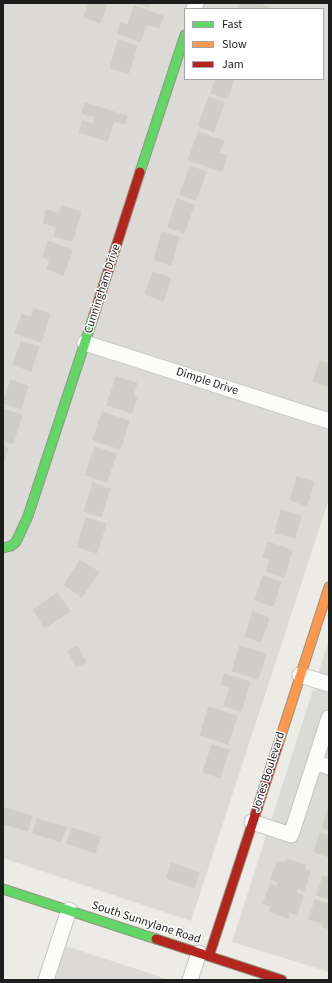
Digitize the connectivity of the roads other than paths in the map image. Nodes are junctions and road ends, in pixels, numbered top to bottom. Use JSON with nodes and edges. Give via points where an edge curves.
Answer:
{"nodes":[{"id":1,"x":184,"y":39,"type":"edge"},
{"id":2,"x":86,"y":343,"type":"junction"},
{"id":3,"x":329,"y":421,"type":"edge"},
{"id":4,"x":3,"y":548,"type":"edge"},
{"id":5,"x":329,"y":587,"type":"edge"},
{"id":6,"x":300,"y":675,"type":"junction"},
{"id":7,"x":329,"y":684,"type":"edge"},
{"id":8,"x":329,"y":718,"type":"edge"},
{"id":9,"x":322,"y":764,"type":"edge"},
{"id":10,"x":252,"y":822,"type":"junction"},
{"id":11,"x":3,"y":889,"type":"edge"},
{"id":12,"x":69,"y":910,"type":"junction"},
{"id":13,"x":204,"y":955,"type":"junction"},
{"id":14,"x":46,"y":980,"type":"edge"},
{"id":15,"x":190,"y":980,"type":"edge"},
{"id":16,"x":282,"y":980,"type":"edge"}],
"edges":[{"from":1,"to":2,"type":"street","name":"Cunningham Drive"},
{"from":2,"to":3,"type":"street","name":"Dimple Drive"},
{"from":2,"to":4,"type":"street","name":"Cunningham Drive","via":[[28,516],[16,542]]},
{"from":5,"to":6,"type":"street","name":"Jones Boulevard"},
{"from":6,"to":7,"type":"street"},
{"from":6,"to":10,"type":"street","name":"Jones Boulevard"},
{"from":8,"to":9,"type":"street"},
{"from":9,"to":10,"type":"street","via":[[291,834]]},
{"from":10,"to":13,"type":"street","name":"Jones Boulevard"},
{"from":11,"to":12,"type":"street","name":"South Sunnylane Road"},
{"from":12,"to":13,"type":"street","name":"South Sunnylane Road"},
{"from":12,"to":14,"type":"street"},
{"from":13,"to":15,"type":"street","name":"Jones Boulevard"},
{"from":13,"to":16,"type":"street","name":"South Sunnylane Road"}]}
